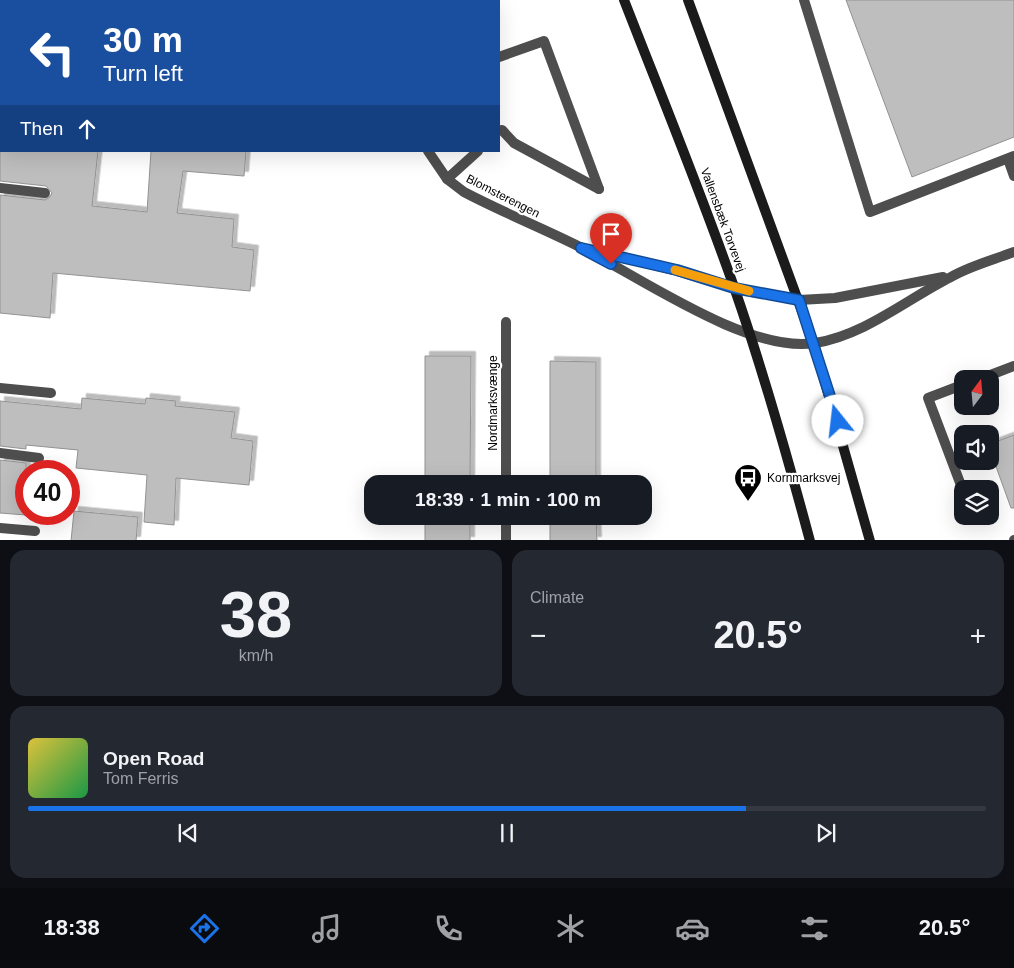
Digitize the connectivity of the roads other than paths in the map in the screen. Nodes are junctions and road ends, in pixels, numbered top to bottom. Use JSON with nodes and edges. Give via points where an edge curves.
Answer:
{"nodes":[{"id":1,"x":624,"y":0,"type":"edge"},
{"id":2,"x":688,"y":0,"type":"edge"},
{"id":3,"x":804,"y":0,"type":"edge"},
{"id":4,"x":500,"y":57,"type":"edge"},
{"id":5,"x":500,"y":129,"type":"edge"},
{"id":6,"x":429,"y":152,"type":"edge"},
{"id":7,"x":477,"y":152,"type":"edge"},
{"id":8,"x":1011,"y":158,"type":"edge"},
{"id":9,"x":1014,"y":176,"type":"edge"},
{"id":10,"x":447,"y":179,"type":"junction"},
{"id":11,"x":0,"y":188,"type":"edge"},
{"id":12,"x":45,"y":193,"type":"dead end"},
{"id":13,"x":581,"y":248,"type":"junction"},
{"id":14,"x":1014,"y":252,"type":"edge"},
{"id":15,"x":952,"y":276,"type":"junction"},
{"id":16,"x":734,"y":288,"type":"junction"},
{"id":17,"x":799,"y":300,"type":"junction"},
{"id":18,"x":506,"y":322,"type":"dead end"},
{"id":19,"x":749,"y":334,"type":"junction"},
{"id":20,"x":814,"y":344,"type":"junction"},
{"id":21,"x":1014,"y":366,"type":"edge"},
{"id":22,"x":999,"y":372,"type":"edge"},
{"id":23,"x":0,"y":388,"type":"edge"},
{"id":24,"x":954,"y":389,"type":"edge"},
{"id":25,"x":51,"y":393,"type":"dead end"},
{"id":26,"x":0,"y":454,"type":"edge"},
{"id":27,"x":39,"y":458,"type":"dead end"},
{"id":28,"x":506,"y":475,"type":"edge"},
{"id":29,"x":959,"y":480,"type":"edge"},
{"id":30,"x":506,"y":525,"type":"edge"},
{"id":31,"x":0,"y":528,"type":"edge"},
{"id":32,"x":35,"y":531,"type":"dead end"},
{"id":33,"x":506,"y":540,"type":"edge"},
{"id":34,"x":810,"y":540,"type":"edge"},
{"id":35,"x":870,"y":540,"type":"edge"}],
"edges":[{"from":1,"to":16,"type":"street","name":"Vallensbæk Torvevej"},
{"from":2,"to":17,"type":"street"},
{"from":3,"to":8,"type":"street","via":[[870,212]]},
{"from":4,"to":5,"type":"street","via":[[544,41],[599,189],[514,143]]},
{"from":6,"to":10,"type":"street","name":"Blomsterengen"},
{"from":7,"to":10,"type":"street"},
{"from":8,"to":9,"type":"street"},
{"from":10,"to":13,"type":"street","name":"Blomsterengen","via":[[490,206]]},
{"from":11,"to":12,"type":"street"},
{"from":13,"to":16,"type":"street","name":"Blomsterengen","via":[[677,270]]},
{"from":13,"to":19,"type":"street","name":"Blomsterengen","via":[[672,298]]},
{"from":14,"to":15,"type":"street"},
{"from":15,"to":17,"type":"street","via":[[841,297]]},
{"from":15,"to":20,"type":"street","via":[[859,329]]},
{"from":16,"to":17,"type":"street","name":"Blomsterengen"},
{"from":16,"to":19,"type":"street","name":"Vallensbæk Torvevej"},
{"from":17,"to":20,"type":"street"},
{"from":18,"to":28,"type":"street","name":"Nordmarksvænge"},
{"from":19,"to":20,"type":"street","name":"Blomsterengen","via":[[780,342]]},
{"from":19,"to":34,"type":"street","name":"Vallensbæk Torvevej"},
{"from":20,"to":35,"type":"street"},
{"from":21,"to":22,"type":"street"},
{"from":23,"to":25,"type":"street"},
{"from":24,"to":29,"type":"street","via":[[928,398]]},
{"from":26,"to":27,"type":"street"},
{"from":30,"to":33,"type":"street"},
{"from":31,"to":32,"type":"street"}]}
